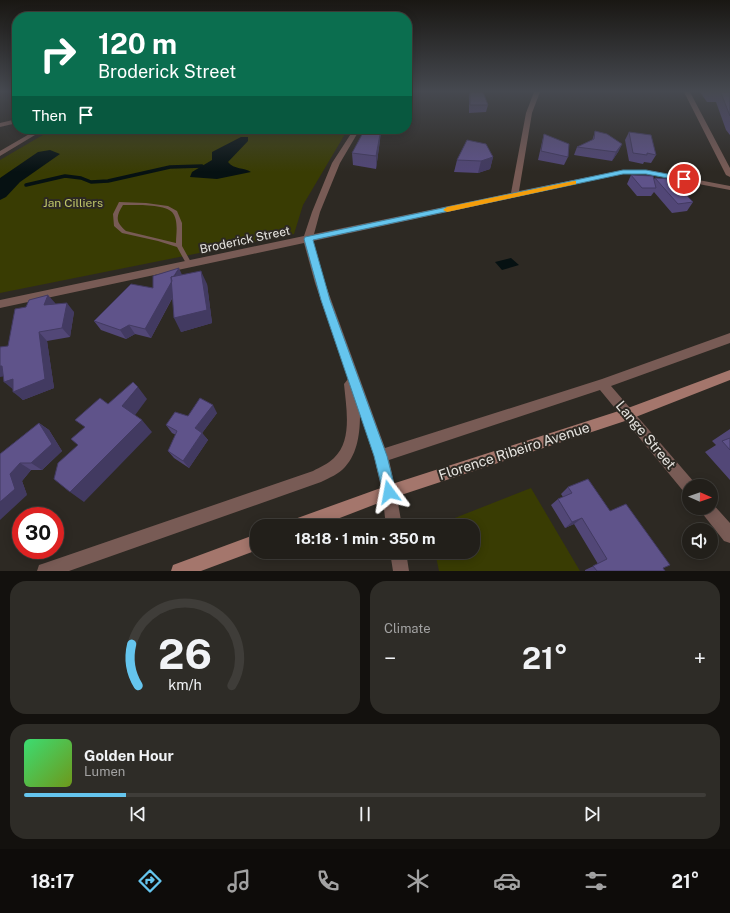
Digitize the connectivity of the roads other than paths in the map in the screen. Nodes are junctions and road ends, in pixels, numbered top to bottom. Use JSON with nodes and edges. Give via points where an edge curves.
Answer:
{"nodes":[{"id":1,"x":528,"y":119,"type":"edge"},
{"id":2,"x":701,"y":119,"type":"edge"},
{"id":3,"x":12,"y":122,"type":"edge"},
{"id":4,"x":0,"y":125,"type":"edge"},
{"id":5,"x":34,"y":134,"type":"edge"},
{"id":6,"x":354,"y":134,"type":"edge"},
{"id":7,"x":0,"y":154,"type":"edge"},
{"id":8,"x":730,"y":175,"type":"edge"},
{"id":9,"x":730,"y":188,"type":"edge"},
{"id":10,"x":515,"y":195,"type":"junction"},
{"id":11,"x":308,"y":239,"type":"junction"},
{"id":12,"x":179,"y":246,"type":"junction"},
{"id":13,"x":189,"y":264,"type":"junction"},
{"id":14,"x":0,"y":304,"type":"edge"},
{"id":15,"x":730,"y":338,"type":"edge"},
{"id":16,"x":349,"y":368,"type":"junction"},
{"id":17,"x":730,"y":375,"type":"edge"},
{"id":18,"x":602,"y":384,"type":"junction"},
{"id":19,"x":628,"y":414,"type":"junction"},
{"id":20,"x":381,"y":456,"type":"junction"},
{"id":21,"x":682,"y":479,"type":"edge"},
{"id":22,"x":389,"y":492,"type":"junction"},
{"id":23,"x":713,"y":515,"type":"edge"},
{"id":24,"x":317,"y":519,"type":"edge"},
{"id":25,"x":393,"y":519,"type":"edge"},
{"id":26,"x":730,"y":535,"type":"edge"},
{"id":27,"x":250,"y":545,"type":"edge"},
{"id":28,"x":399,"y":559,"type":"edge"},
{"id":29,"x":45,"y":571,"type":"edge"},
{"id":30,"x":179,"y":571,"type":"edge"},
{"id":31,"x":401,"y":571,"type":"edge"}],
"edges":[{"from":1,"to":10,"type":"street"},
{"from":2,"to":8,"type":"street"},
{"from":3,"to":4,"type":"street"},
{"from":5,"to":7,"type":"street"},
{"from":6,"to":11,"type":"street","via":[[336,163]]},
{"from":9,"to":10,"type":"street","name":"Broderick Street","via":[[629,171]]},
{"from":10,"to":11,"type":"street","name":"Broderick Street"},
{"from":11,"to":13,"type":"street","name":"Broderick Street"},
{"from":11,"to":16,"type":"street"},
{"from":12,"to":12,"type":"lane","via":[[124,232],[116,226],[115,214],[121,203],[168,207],[175,212],[179,228]]},
{"from":12,"to":13,"type":"lane"},
{"from":13,"to":14,"type":"street","name":"Broderick Street"},
{"from":15,"to":18,"type":"street"},
{"from":16,"to":20,"type":"street"},
{"from":16,"to":29,"type":"street","via":[[353,435],[340,462],[316,477]]},
{"from":17,"to":19,"type":"main road","name":"Florence Ribeiro Avenue"},
{"from":18,"to":19,"type":"street","name":"Lange Street"},
{"from":18,"to":20,"type":"street"},
{"from":19,"to":21,"type":"street","name":"Lange Street"},
{"from":19,"to":22,"type":"main road","name":"Florence Ribeiro Avenue"},
{"from":20,"to":22,"type":"street"},
{"from":22,"to":24,"type":"main road","name":"Florence Ribeiro Avenue"},
{"from":22,"to":25,"type":"street"},
{"from":23,"to":26,"type":"street"},
{"from":27,"to":30,"type":"main road"},
{"from":28,"to":31,"type":"street"}]}
